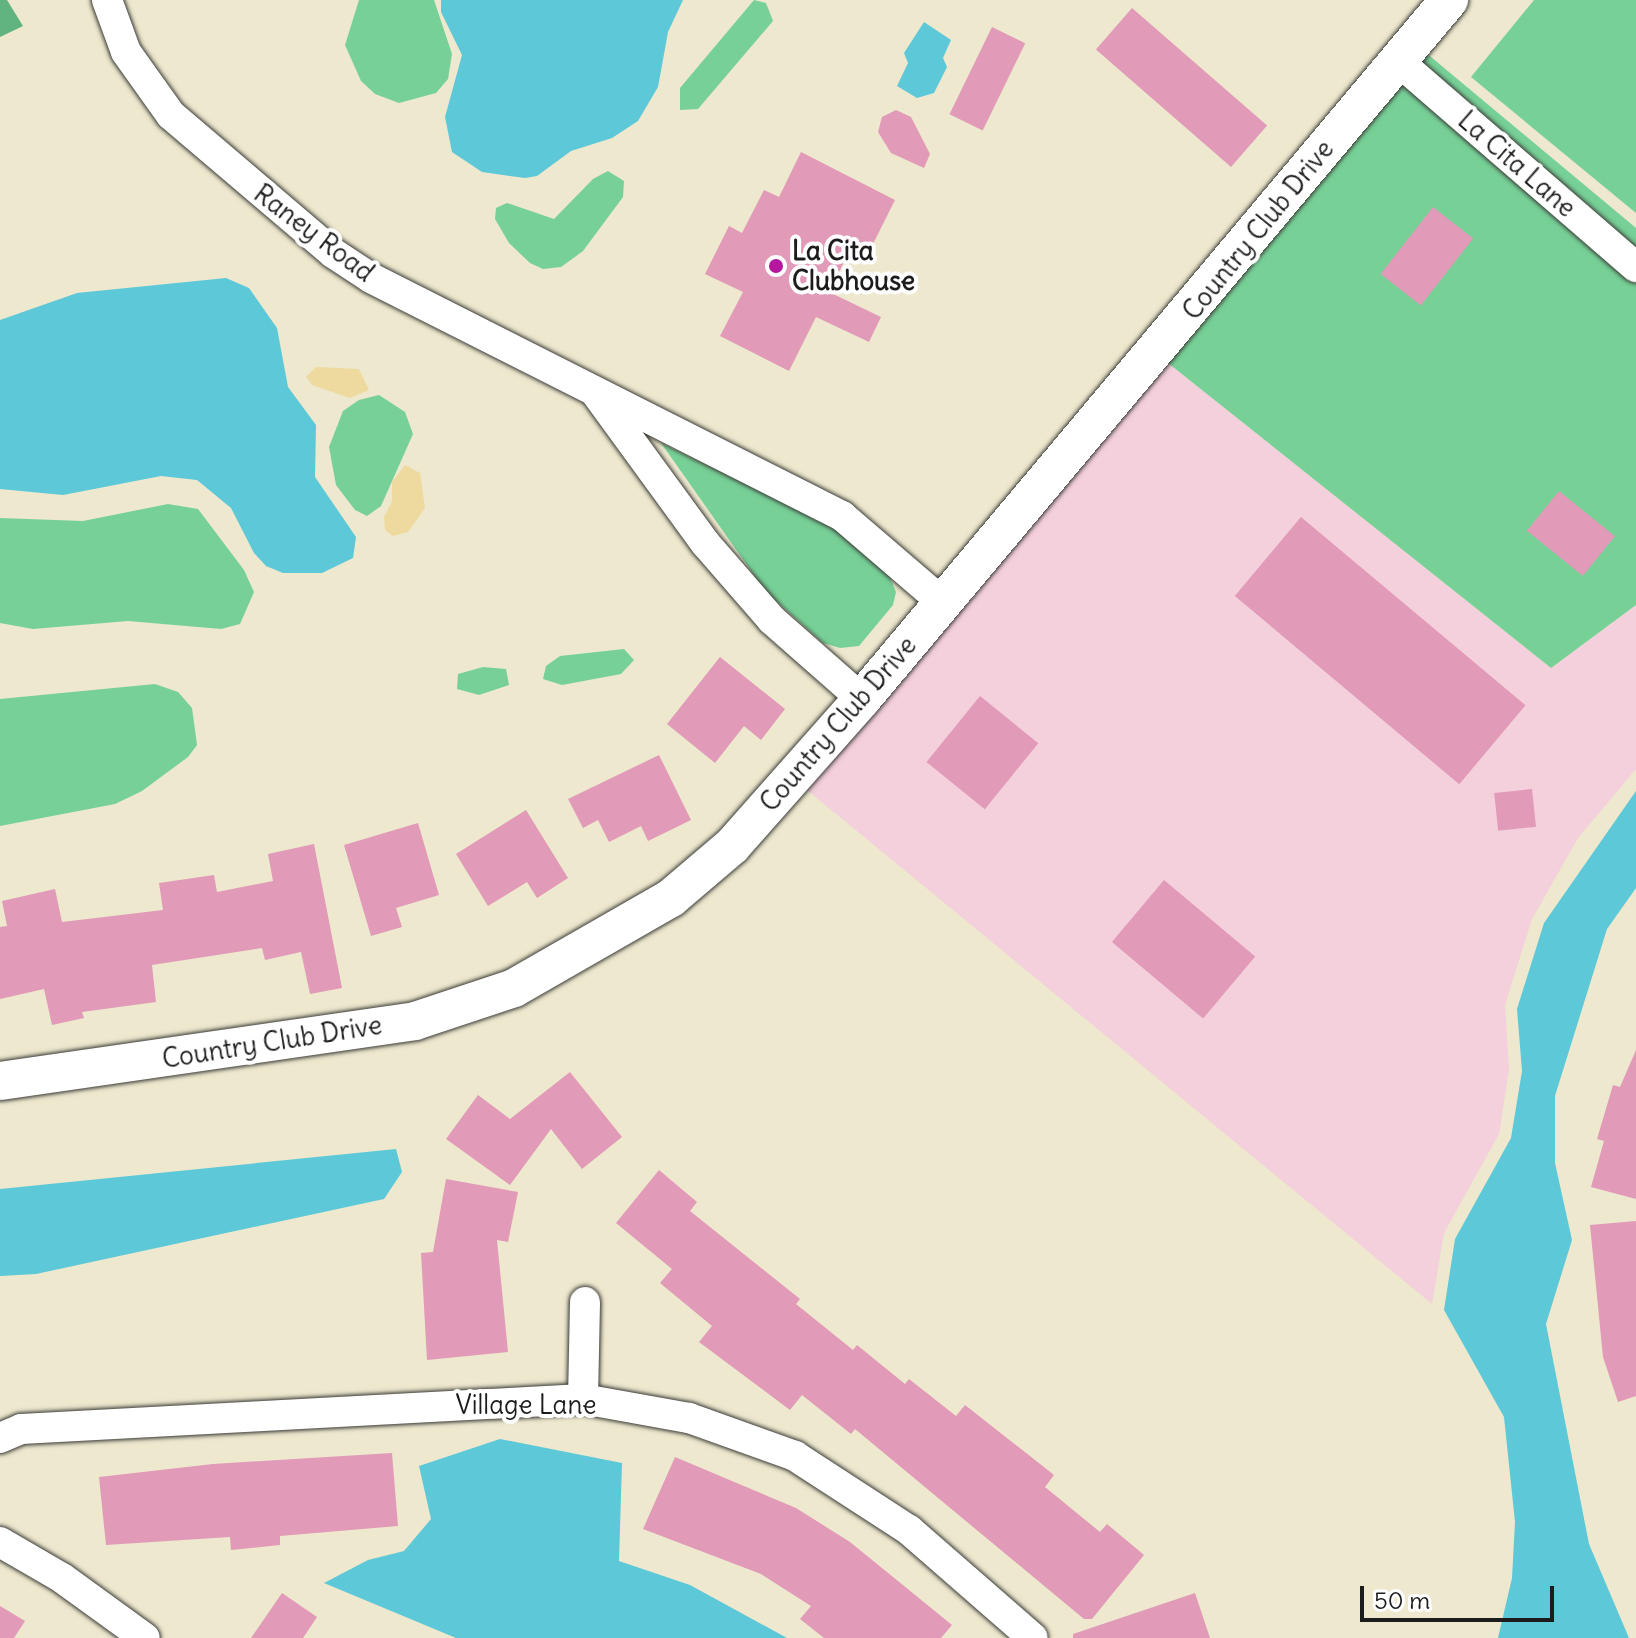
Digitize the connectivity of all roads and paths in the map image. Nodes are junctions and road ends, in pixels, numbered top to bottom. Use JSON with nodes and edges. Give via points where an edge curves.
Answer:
{"nodes":[{"id":1,"x":107,"y":0,"type":"edge"},
{"id":2,"x":1449,"y":0,"type":"edge"},
{"id":3,"x":1398,"y":61,"type":"junction"},
{"id":4,"x":1636,"y":267,"type":"edge"},
{"id":5,"x":592,"y":387,"type":"junction"},
{"id":6,"x":943,"y":603,"type":"junction"},
{"id":7,"x":862,"y":699,"type":"junction"},
{"id":8,"x":0,"y":1081,"type":"edge"},
{"id":9,"x":585,"y":1302,"type":"dead end"},
{"id":10,"x":583,"y":1399,"type":"junction"},
{"id":11,"x":0,"y":1438,"type":"edge"},
{"id":12,"x":0,"y":1542,"type":"edge"},
{"id":13,"x":145,"y":1638,"type":"edge"},
{"id":14,"x":1033,"y":1638,"type":"edge"}],
"edges":[{"from":1,"to":5,"type":"street","name":"Raney Road","via":[[126,52],[149,89],[277,209],[371,278]]},
{"from":2,"to":3,"type":"street","name":"Country Club Drive"},
{"from":3,"to":4,"type":"street","name":"La Cita Lane"},
{"from":3,"to":6,"type":"street","name":"Country Club Drive"},
{"from":5,"to":6,"type":"street","name":"Raney Road","via":[[842,516]]},
{"from":5,"to":7,"type":"street","name":"Raney Road","via":[[706,544],[762,609]]},
{"from":6,"to":7,"type":"street","name":"Country Club Drive"},
{"from":7,"to":8,"type":"street","name":"Country Club Drive","via":[[732,846],[671,898],[514,988],[415,1021]]},
{"from":9,"to":10,"type":"street"},
{"from":10,"to":11,"type":"street","name":"Village Lane","via":[[21,1429]]},
{"from":10,"to":14,"type":"street","name":"Village Lane","via":[[689,1418],[795,1456],[909,1530]]},
{"from":12,"to":13,"type":"street","via":[[62,1578]]}]}
